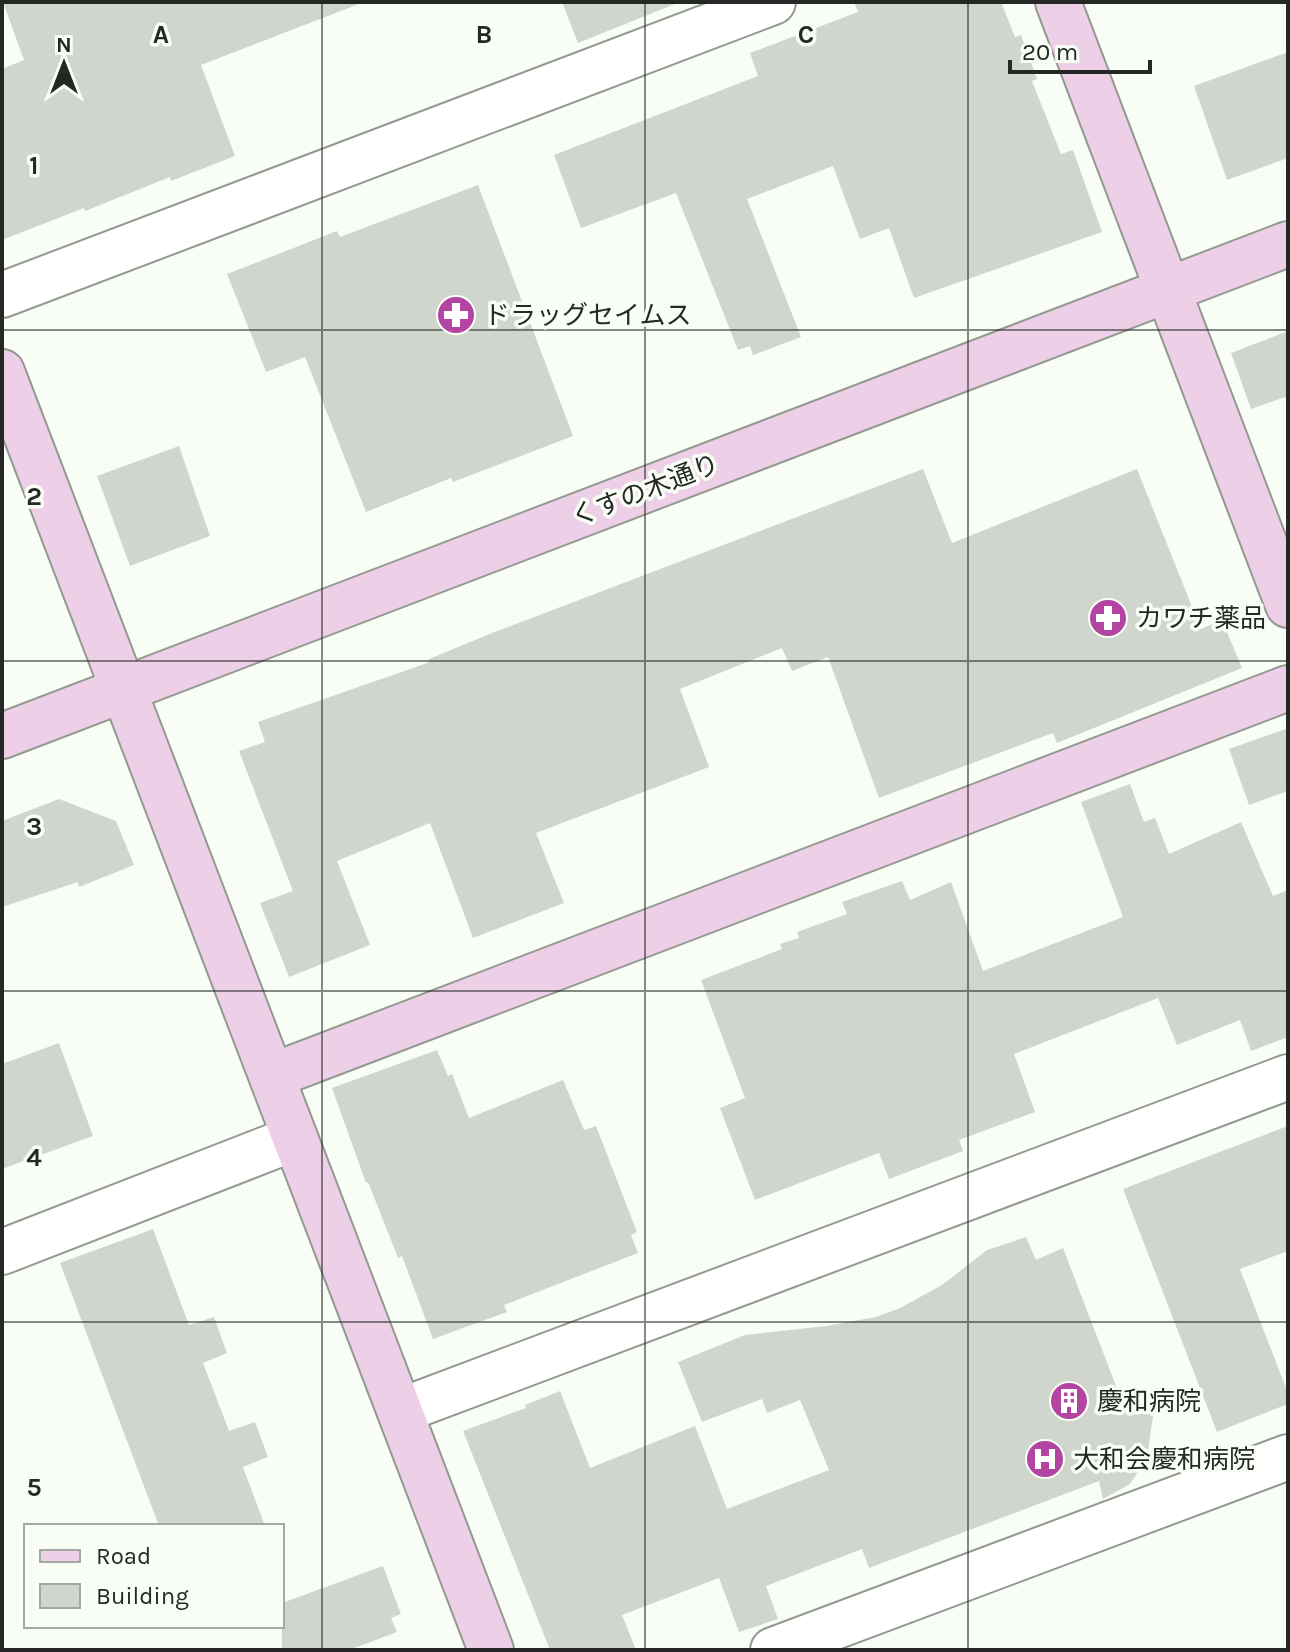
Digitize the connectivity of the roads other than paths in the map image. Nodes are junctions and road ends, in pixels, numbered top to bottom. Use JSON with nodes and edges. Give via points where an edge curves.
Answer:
{"nodes":[{"id":1,"x":773,"y":2,"type":"edge"},
{"id":2,"x":1058,"y":2,"type":"edge"},
{"id":3,"x":1288,"y":244,"type":"edge"},
{"id":4,"x":1168,"y":290,"type":"junction"},
{"id":5,"x":2,"y":295,"type":"edge"},
{"id":6,"x":2,"y":372,"type":"edge"},
{"id":7,"x":1288,"y":605,"type":"edge"},
{"id":8,"x":1288,"y":688,"type":"edge"},
{"id":9,"x":124,"y":690,"type":"junction"},
{"id":10,"x":2,"y":736,"type":"edge"},
{"id":11,"x":272,"y":1076,"type":"junction"},
{"id":12,"x":1288,"y":1077,"type":"edge"},
{"id":13,"x":295,"y":1138,"type":"junction"},
{"id":14,"x":2,"y":1252,"type":"edge"},
{"id":15,"x":400,"y":1411,"type":"junction"},
{"id":16,"x":1288,"y":1457,"type":"edge"},
{"id":17,"x":491,"y":1650,"type":"edge"},
{"id":18,"x":773,"y":1650,"type":"edge"}],
"edges":[{"from":1,"to":5,"type":"street"},
{"from":2,"to":4,"type":"street"},
{"from":3,"to":4,"type":"street","name":"くすの木通り"},
{"from":4,"to":7,"type":"street"},
{"from":4,"to":9,"type":"street","name":"くすの木通り"},
{"from":6,"to":9,"type":"street"},
{"from":8,"to":11,"type":"street"},
{"from":9,"to":10,"type":"street","name":"くすの木通り"},
{"from":9,"to":11,"type":"street"},
{"from":11,"to":13,"type":"street"},
{"from":12,"to":15,"type":"street"},
{"from":13,"to":14,"type":"street"},
{"from":13,"to":15,"type":"street"},
{"from":15,"to":17,"type":"street"},
{"from":16,"to":18,"type":"street"}]}
